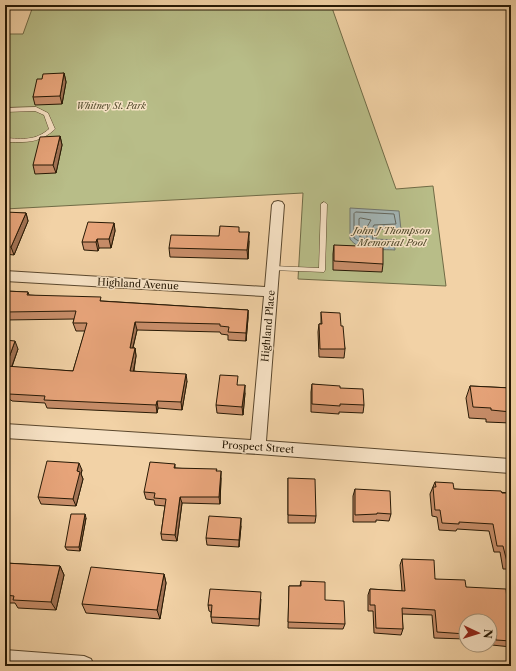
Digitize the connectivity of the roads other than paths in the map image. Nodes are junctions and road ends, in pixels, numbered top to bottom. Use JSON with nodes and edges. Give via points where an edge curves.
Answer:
{"nodes":[{"id":1,"x":5,"y":110,"type":"edge"},
{"id":2,"x":5,"y":140,"type":"edge"},
{"id":3,"x":324,"y":204,"type":"dead end"},
{"id":4,"x":278,"y":205,"type":"dead end"},
{"id":5,"x":273,"y":268,"type":"junction"},
{"id":6,"x":5,"y":276,"type":"edge"},
{"id":7,"x":271,"y":292,"type":"junction"},
{"id":8,"x":5,"y":431,"type":"edge"},
{"id":9,"x":258,"y":447,"type":"junction"},
{"id":10,"x":511,"y":466,"type":"edge"},
{"id":11,"x":5,"y":660,"type":"edge"},
{"id":12,"x":84,"y":666,"type":"edge"}],
"edges":[{"from":1,"to":2,"type":"lane","via":[[36,109],[46,114],[52,129],[35,140]]},
{"from":3,"to":5,"type":"lane","via":[[322,270]]},
{"from":4,"to":5,"type":"street","name":"Highland Place"},
{"from":5,"to":7,"type":"street","name":"Highland Place"},
{"from":6,"to":7,"type":"street","name":"Highland Avenue"},
{"from":7,"to":9,"type":"street","name":"Highland Place"},
{"from":8,"to":9,"type":"street","name":"Prospect Street"},
{"from":9,"to":10,"type":"street","name":"Prospect Street"},
{"from":11,"to":12,"type":"street"}]}
